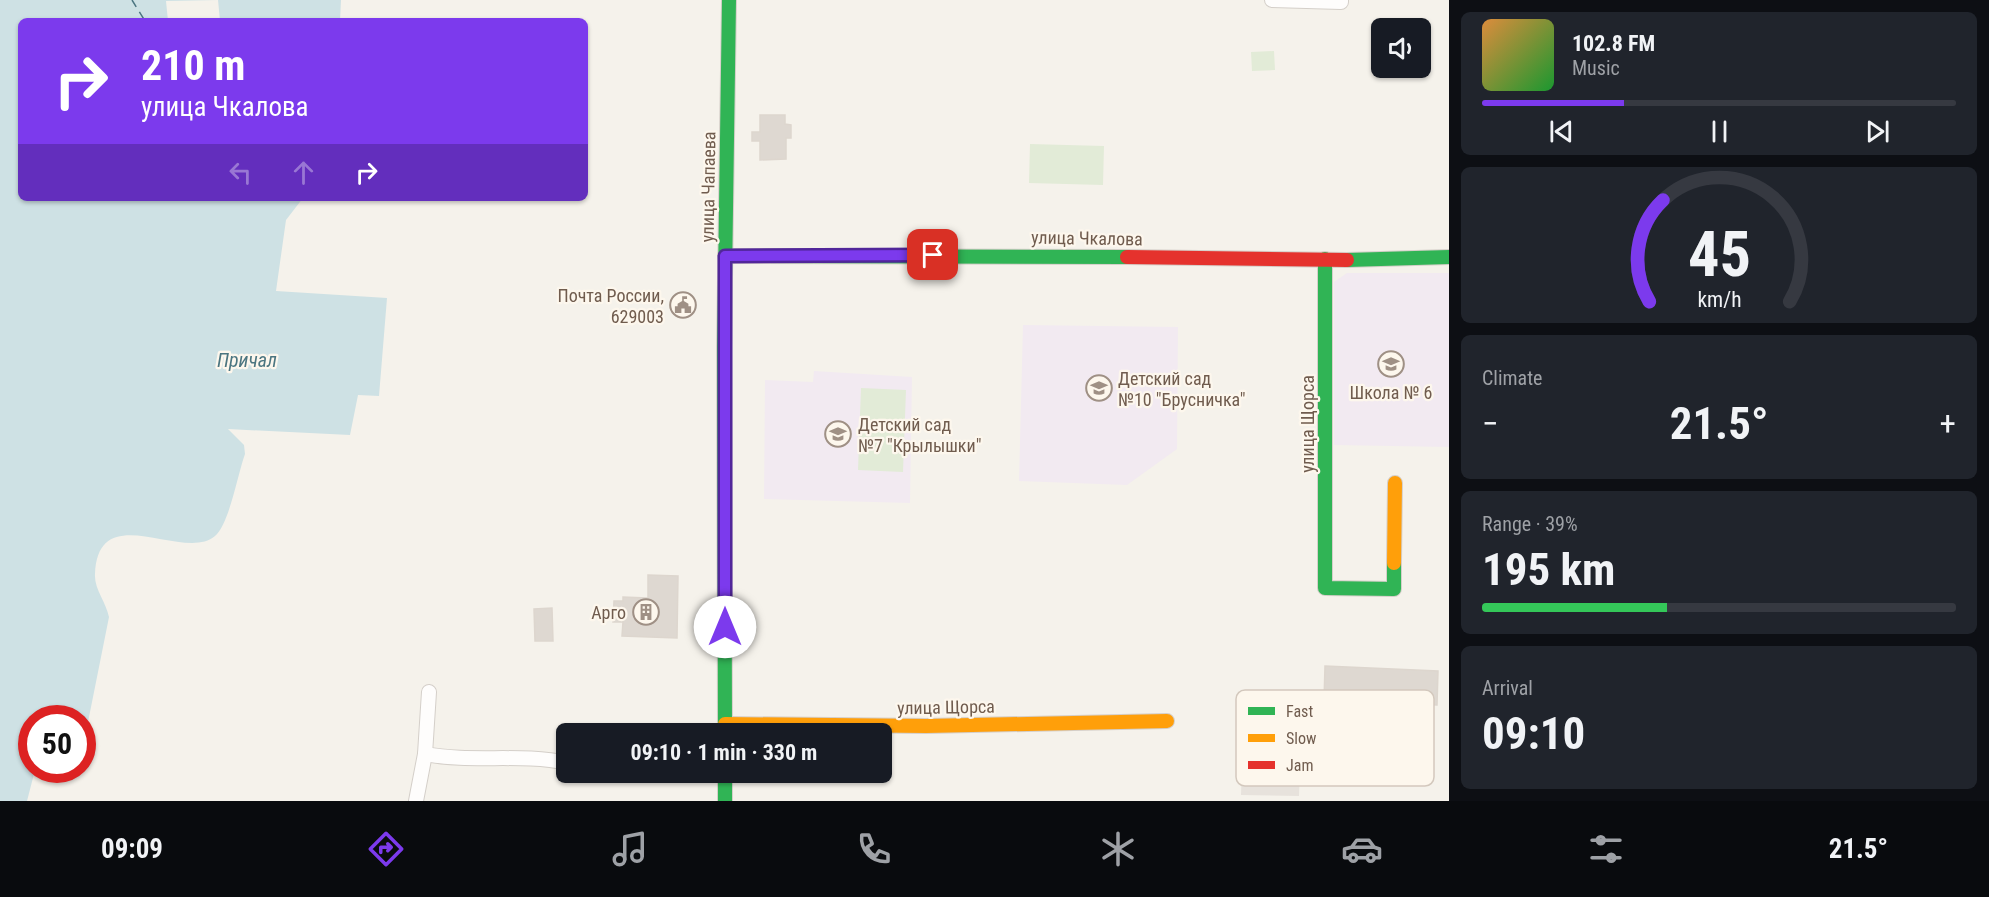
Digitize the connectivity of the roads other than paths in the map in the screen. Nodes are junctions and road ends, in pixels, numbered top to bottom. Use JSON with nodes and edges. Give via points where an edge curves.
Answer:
{"nodes":[{"id":1,"x":729,"y":0,"type":"edge"},
{"id":2,"x":1272,"y":0,"type":"edge"},
{"id":3,"x":1341,"y":0,"type":"edge"},
{"id":4,"x":725,"y":256,"type":"junction"},
{"id":5,"x":1449,"y":257,"type":"edge"},
{"id":6,"x":1324,"y":259,"type":"junction"},
{"id":7,"x":1395,"y":483,"type":"dead end"},
{"id":8,"x":429,"y":692,"type":"dead end"},
{"id":9,"x":1167,"y":721,"type":"dead end"},
{"id":10,"x":725,"y":723,"type":"edge"},
{"id":11,"x":892,"y":727,"type":"edge"},
{"id":12,"x":425,"y":754,"type":"junction"},
{"id":13,"x":556,"y":761,"type":"edge"},
{"id":14,"x":725,"y":783,"type":"edge"},
{"id":15,"x":416,"y":801,"type":"edge"},
{"id":16,"x":725,"y":801,"type":"edge"}],
"edges":[{"from":1,"to":4,"type":"street","name":"улица Чапаева"},
{"from":2,"to":3,"type":"street"},
{"from":4,"to":6,"type":"street","name":"улица Чкалова"},
{"from":4,"to":10,"type":"street","name":"улица Чапаева"},
{"from":5,"to":6,"type":"street","name":"улица Чкалова"},
{"from":6,"to":7,"type":"street","name":"улица Щорса","via":[[1325,588],[1394,589]]},
{"from":8,"to":12,"type":"street"},
{"from":9,"to":11,"type":"street","name":"улица Щорса"},
{"from":12,"to":13,"type":"street","via":[[449,759]]},
{"from":12,"to":15,"type":"street"},
{"from":14,"to":16,"type":"street"}]}
